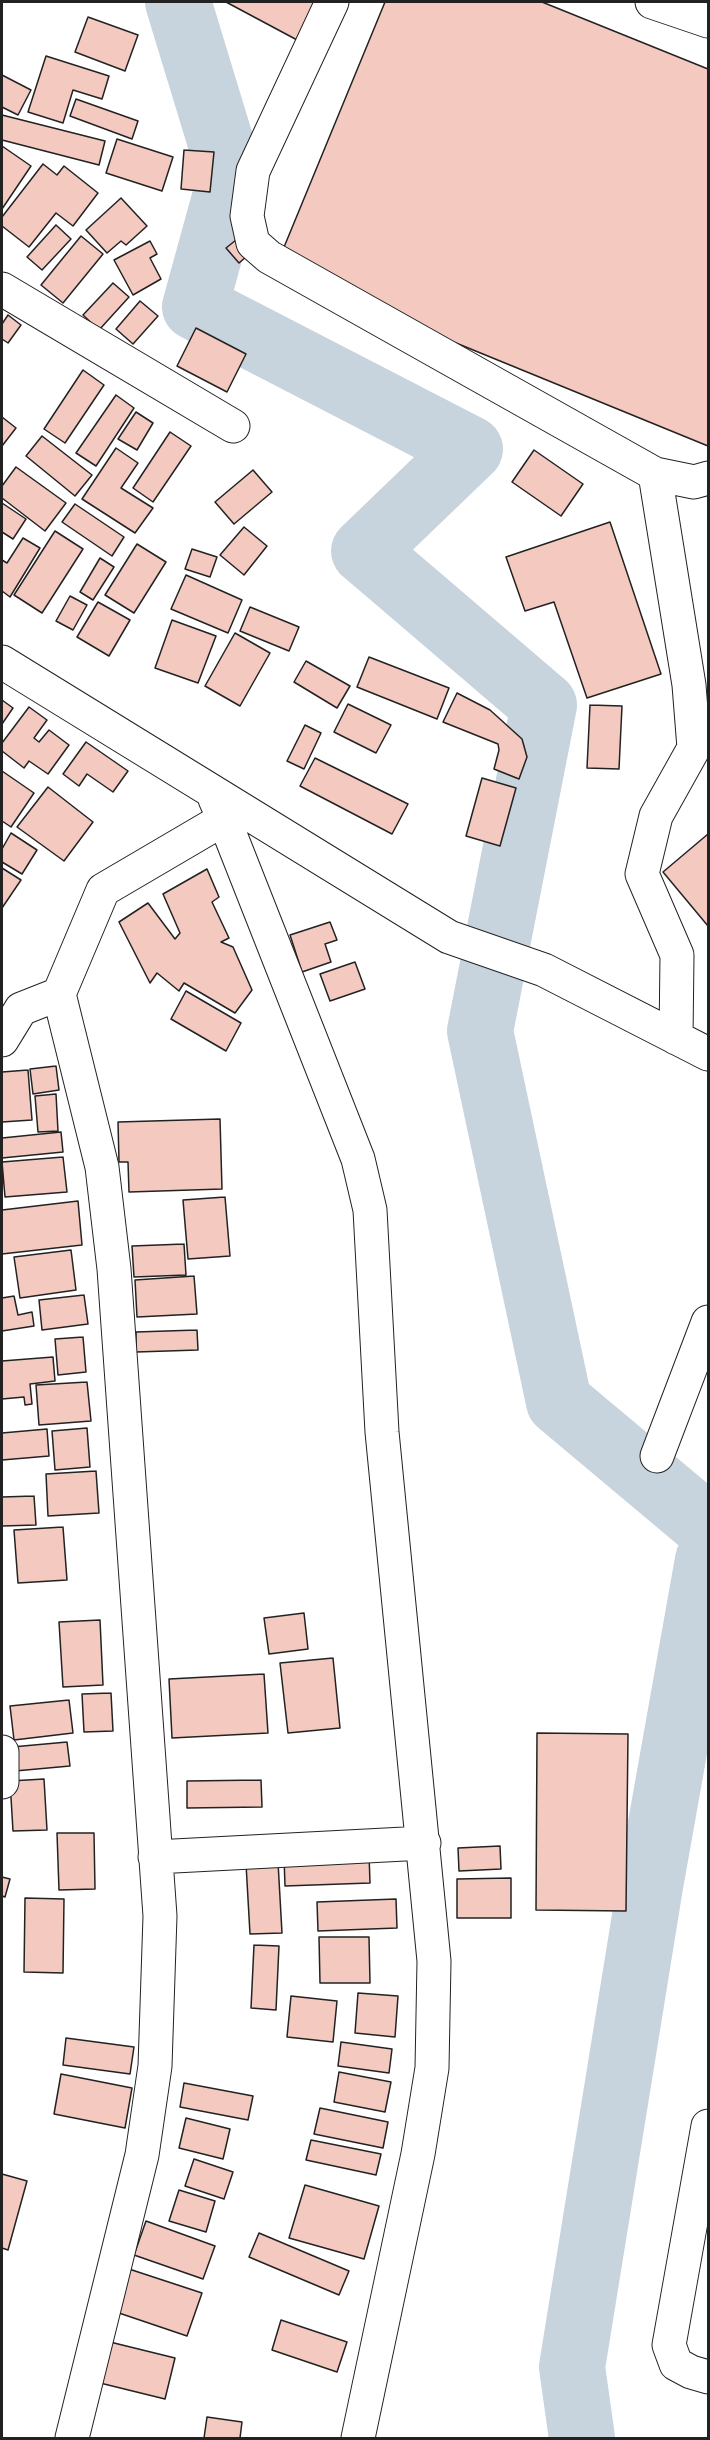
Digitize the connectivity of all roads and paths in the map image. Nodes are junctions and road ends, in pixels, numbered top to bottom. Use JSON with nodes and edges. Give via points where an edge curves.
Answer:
{"nodes":[{"id":1,"x":332,"y":2,"type":"edge"},
{"id":2,"x":652,"y":2,"type":"edge"},
{"id":3,"x":708,"y":21,"type":"edge"},
{"id":4,"x":2,"y":289,"type":"edge"},
{"id":5,"x":233,"y":426,"type":"dead end"},
{"id":6,"x":655,"y":474,"type":"junction"},
{"id":7,"x":708,"y":478,"type":"edge"},
{"id":8,"x":2,"y":662,"type":"edge"},
{"id":9,"x":218,"y":806,"type":"junction"},
{"id":10,"x":59,"y":994,"type":"junction"},
{"id":11,"x":11,"y":1003,"type":"edge"},
{"id":12,"x":676,"y":1038,"type":"junction"},
{"id":13,"x":2,"y":1040,"type":"edge"},
{"id":14,"x":708,"y":1054,"type":"edge"},
{"id":15,"x":708,"y":1323,"type":"edge"},
{"id":16,"x":657,"y":1456,"type":"dead end"},
{"id":17,"x":2,"y":1752,"type":"edge"},
{"id":18,"x":2,"y":1782,"type":"edge"},
{"id":19,"x":424,"y":1843,"type":"junction"},
{"id":20,"x":155,"y":1857,"type":"junction"},
{"id":21,"x":708,"y":2126,"type":"edge"},
{"id":22,"x":708,"y":2377,"type":"edge"},
{"id":23,"x":72,"y":2439,"type":"edge"},
{"id":24,"x":358,"y":2439,"type":"edge"}],
"edges":[{"from":1,"to":6,"type":"street","via":[[253,171],[247,216],[253,243],[269,257]]},
{"from":2,"to":3,"type":"street"},
{"from":4,"to":5,"type":"street"},
{"from":6,"to":7,"type":"street","via":[[693,482]]},
{"from":6,"to":12,"type":"street","via":[[689,685],[694,747],[656,816],[642,874],[677,955]]},
{"from":8,"to":9,"type":"street"},
{"from":9,"to":10,"type":"street","via":[[103,890]]},
{"from":9,"to":12,"type":"street","via":[[449,937],[544,970]]},
{"from":9,"to":19,"type":"street","via":[[358,1158],[370,1210],[382,1432]]},
{"from":10,"to":11,"type":"street"},
{"from":10,"to":20,"type":"street","via":[[102,1167],[114,1269]]},
{"from":11,"to":13,"type":"street"},
{"from":12,"to":14,"type":"street"},
{"from":15,"to":16,"type":"street"},
{"from":17,"to":18,"type":"street"},
{"from":19,"to":20,"type":"street"},
{"from":19,"to":24,"type":"street","via":[[434,1961],[432,2068],[418,2154]]},
{"from":20,"to":23,"type":"street","via":[[160,1916],[155,2066],[142,2156]]},
{"from":21,"to":22,"type":"street","via":[[669,2345],[676,2364]]}]}
